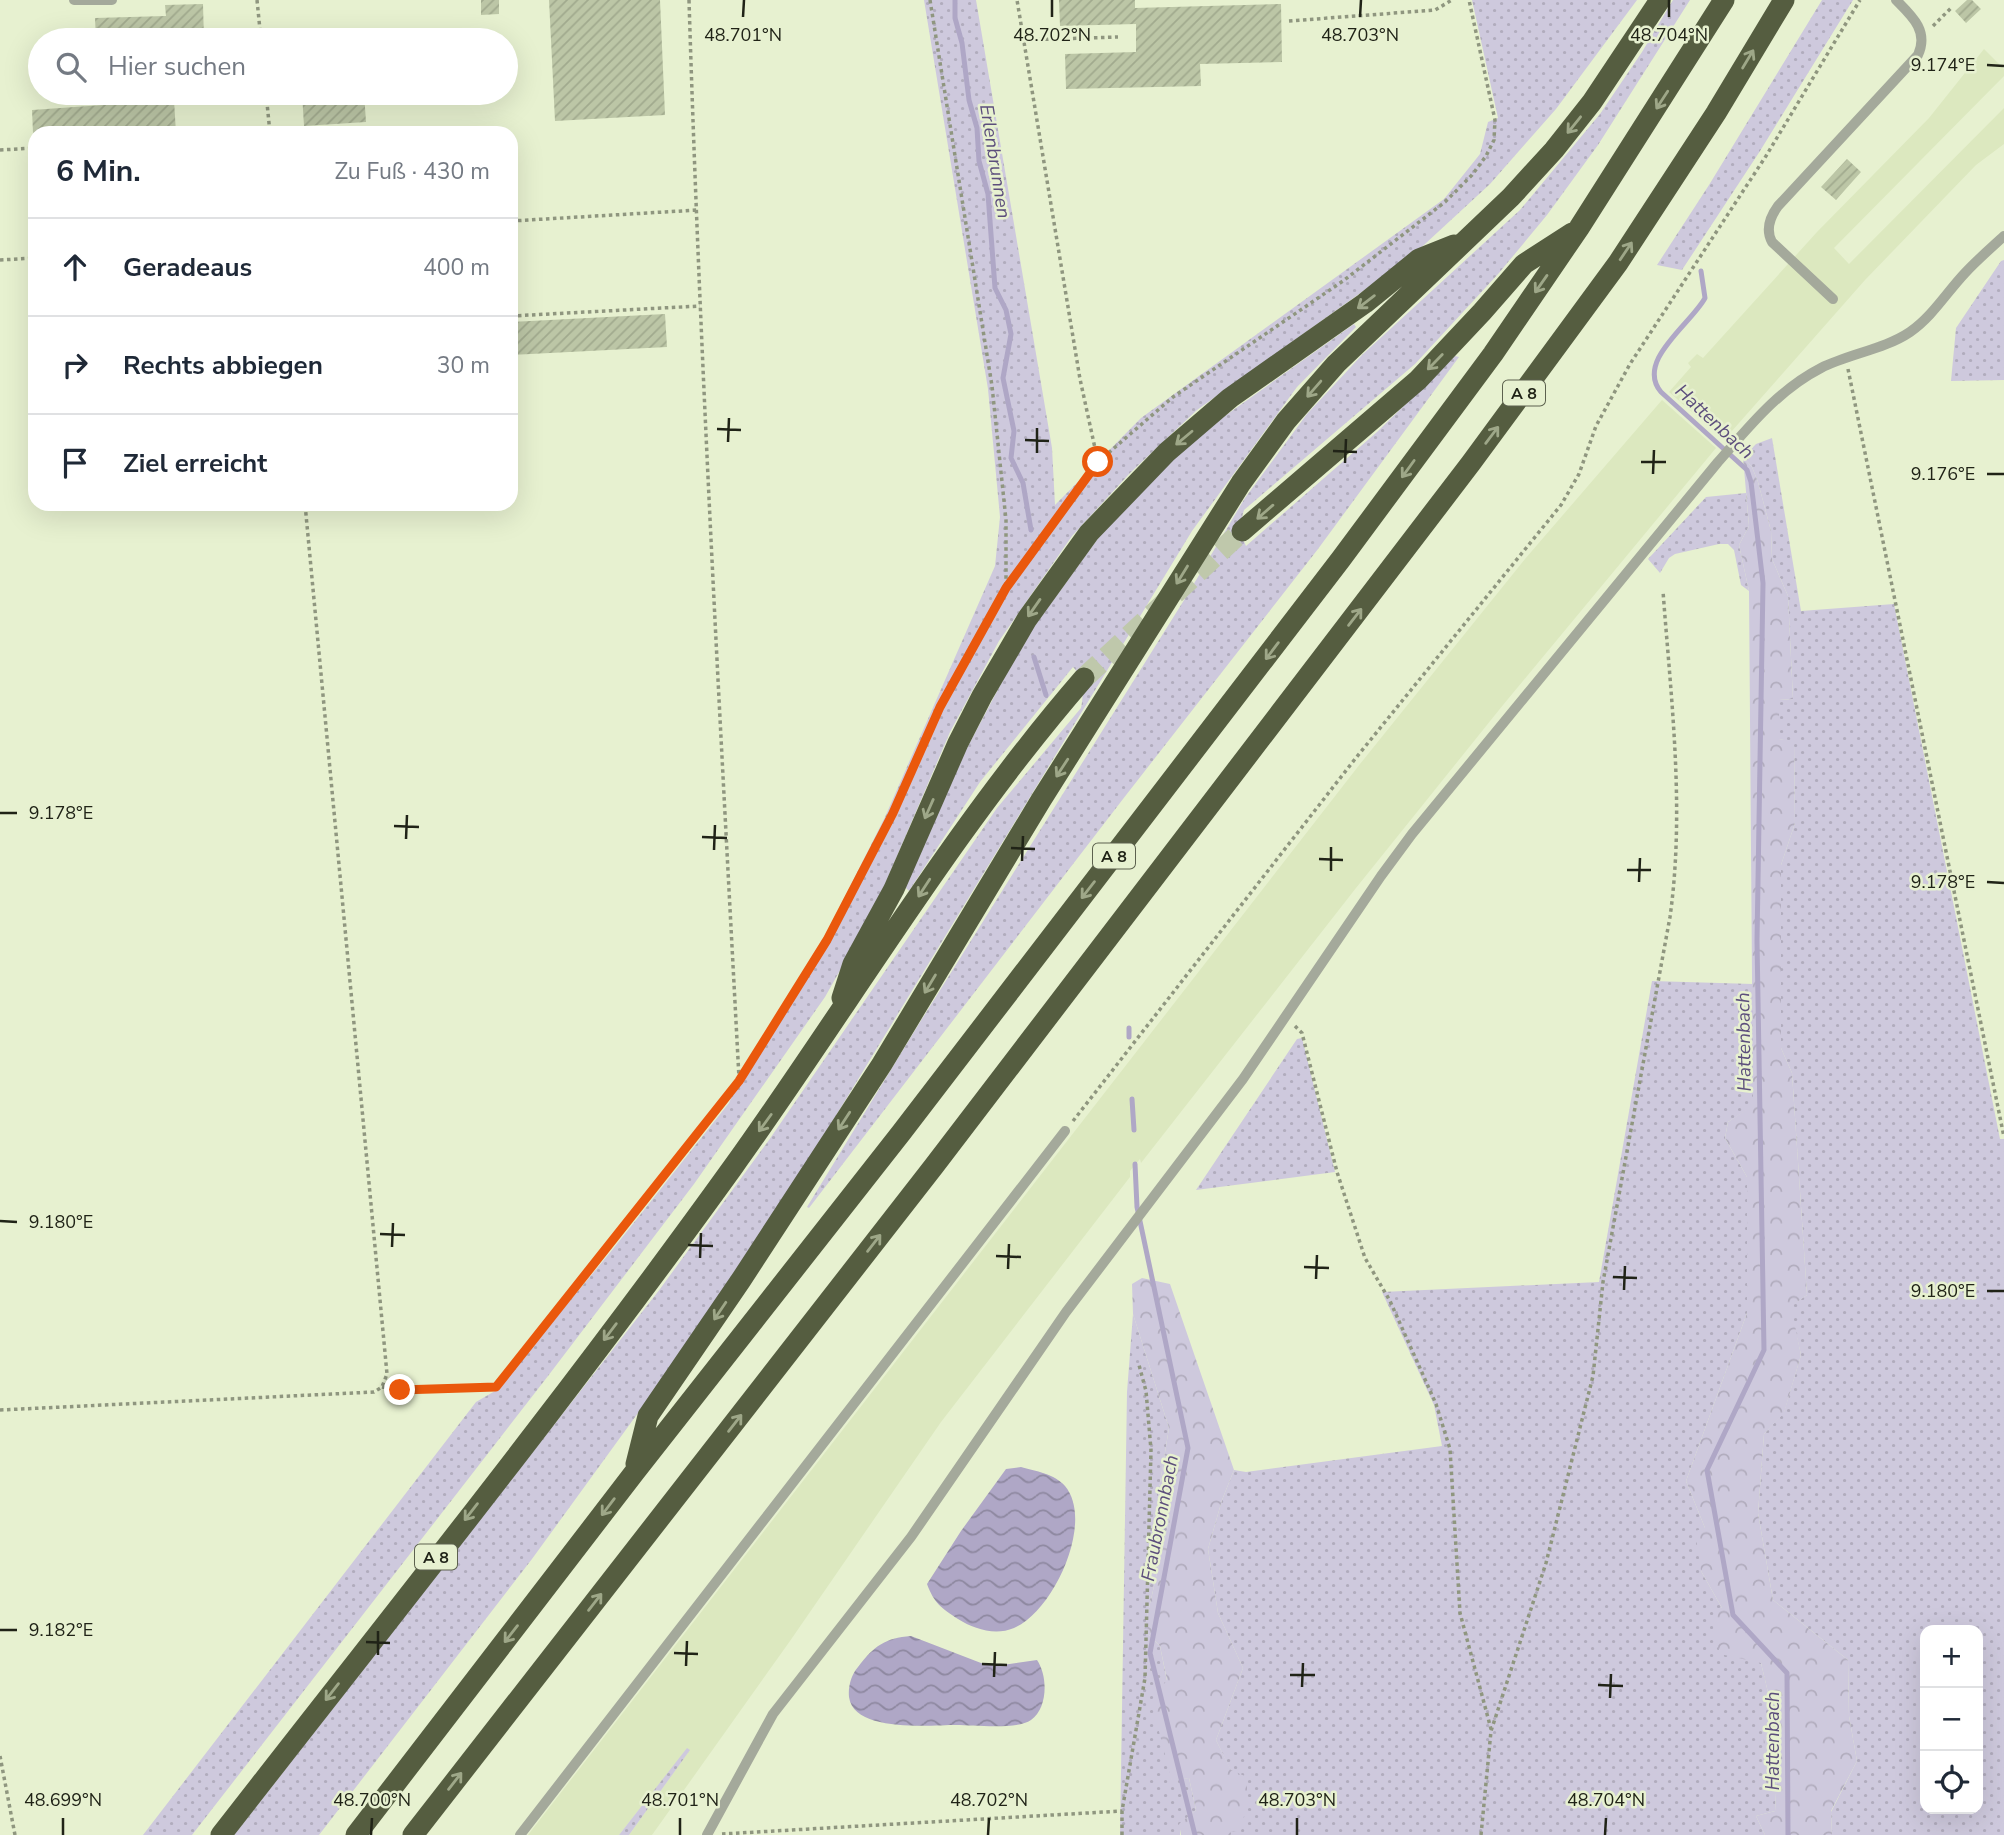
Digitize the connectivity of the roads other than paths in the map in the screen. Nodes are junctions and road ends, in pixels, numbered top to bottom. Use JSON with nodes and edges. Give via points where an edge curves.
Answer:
{"nodes":[{"id":1,"x":74,"y":0,"type":"edge"},
{"id":2,"x":112,"y":0,"type":"edge"},
{"id":3,"x":1660,"y":0,"type":"edge"},
{"id":4,"x":1724,"y":0,"type":"edge"},
{"id":5,"x":1784,"y":0,"type":"edge"},
{"id":6,"x":1896,"y":0,"type":"edge"},
{"id":7,"x":1579,"y":228,"type":"junction"},
{"id":8,"x":2004,"y":236,"type":"edge"},
{"id":9,"x":1468,"y":239,"type":"junction"},
{"id":10,"x":1833,"y":299,"type":"dead end"},
{"id":11,"x":1242,"y":531,"type":"tunnel mouth"},
{"id":12,"x":1084,"y":678,"type":"tunnel mouth"},
{"id":13,"x":832,"y":1027,"type":"junction"},
{"id":14,"x":1065,"y":1130,"type":"road end"},
{"id":15,"x":634,"y":1473,"type":"junction"},
{"id":16,"x":221,"y":1835,"type":"edge"},
{"id":17,"x":356,"y":1835,"type":"edge"},
{"id":18,"x":413,"y":1835,"type":"edge"},
{"id":19,"x":520,"y":1835,"type":"edge"},
{"id":20,"x":707,"y":1835,"type":"edge"}],
"edges":[{"from":1,"to":2,"type":"lane"},
{"from":3,"to":9,"type":"highway","number":"A 8","one_way":true,"via":[[1554,150]]},
{"from":4,"to":7,"type":"highway","number":"A 8","one_way":true},
{"from":18,"to":5,"type":"highway","number":"A 8","one_way":true,"via":[[926,1177],[1471,463],[1618,263]]},
{"from":6,"to":10,"type":"lane","via":[[1920,29],[1918,55],[1778,206],[1768,225],[1772,242]]},
{"from":7,"to":11,"type":"highway","number":"A 8","one_way":true,"via":[[1524,264],[1418,380]]},
{"from":7,"to":15,"type":"highway","number":"A 8","one_way":true,"via":[[1485,365],[1256,672]]},
{"from":8,"to":20,"type":"lane","via":[[1912,331],[1821,368],[1773,402],[1717,462],[1412,834],[1243,1079],[1022,1374],[911,1537],[773,1714]]},
{"from":9,"to":13,"type":"highway","one_way":true,"via":[[1419,259],[1230,398],[1167,452],[1089,533],[1027,619],[982,696],[894,889],[853,964]]},
{"from":9,"to":15,"type":"highway","number":"A 8","one_way":true,"via":[[1336,364],[1241,482],[882,1064],[648,1416]]},
{"from":12,"to":13,"type":"highway","number":"A 8","one_way":true,"via":[[975,813]]},
{"from":13,"to":16,"type":"highway","number":"A 8","one_way":true,"via":[[652,1278]]},
{"from":14,"to":19,"type":"lane"},
{"from":15,"to":17,"type":"highway","number":"A 8","one_way":true}]}
